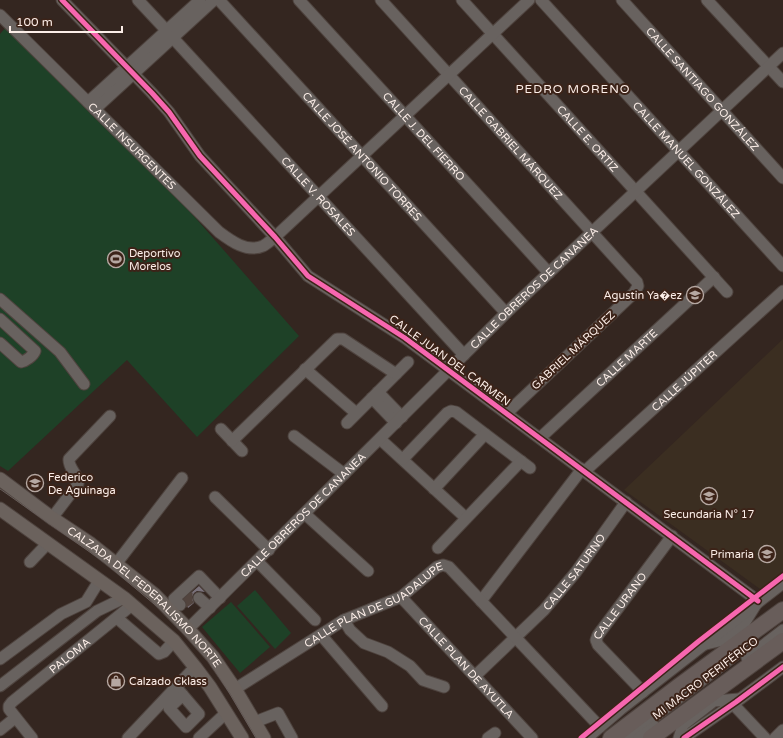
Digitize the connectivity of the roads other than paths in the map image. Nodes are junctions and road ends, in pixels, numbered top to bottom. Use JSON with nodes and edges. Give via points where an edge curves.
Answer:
{"nodes":[{"id":1,"x":62,"y":0,"type":"edge"},
{"id":2,"x":138,"y":0,"type":"edge"},
{"id":3,"x":200,"y":0,"type":"edge"},
{"id":4,"x":214,"y":0,"type":"edge"},
{"id":5,"x":219,"y":0,"type":"edge"},
{"id":6,"x":299,"y":0,"type":"edge"},
{"id":7,"x":382,"y":0,"type":"edge"},
{"id":8,"x":462,"y":0,"type":"edge"},
{"id":9,"x":529,"y":0,"type":"edge"},
{"id":10,"x":542,"y":0,"type":"edge"},
{"id":11,"x":622,"y":0,"type":"edge"},
{"id":12,"x":707,"y":0,"type":"edge"},
{"id":13,"x":0,"y":15,"type":"edge"},
{"id":14,"x":170,"y":34,"type":"junction"},
{"id":15,"x":493,"y":34,"type":"junction"},
{"id":16,"x":783,"y":53,"type":"edge"},
{"id":17,"x":769,"y":66,"type":"junction"},
{"id":18,"x":131,"y":70,"type":"junction"},
{"id":19,"x":450,"y":74,"type":"junction"},
{"id":20,"x":783,"y":82,"type":"edge"},
{"id":21,"x":92,"y":105,"type":"junction"},
{"id":22,"x":722,"y":110,"type":"junction"},
{"id":23,"x":406,"y":115,"type":"junction"},
{"id":24,"x":678,"y":151,"type":"junction"},
{"id":25,"x":362,"y":156,"type":"junction"},
{"id":26,"x":783,"y":178,"type":"edge"},
{"id":27,"x":635,"y":191,"type":"junction"},
{"id":28,"x":319,"y":196,"type":"junction"},
{"id":29,"x":592,"y":232,"type":"junction"},
{"id":30,"x":275,"y":237,"type":"junction"},
{"id":31,"x":783,"y":266,"type":"edge"},
{"id":32,"x":548,"y":272,"type":"junction"},
{"id":33,"x":714,"y":277,"type":"junction"},
{"id":34,"x":638,"y":286,"type":"joint"},
{"id":35,"x":783,"y":291,"type":"edge"},
{"id":36,"x":727,"y":292,"type":"dead end"},
{"id":37,"x":0,"y":299,"type":"edge"},
{"id":38,"x":506,"y":313,"type":"junction"},
{"id":39,"x":0,"y":319,"type":"edge"},
{"id":40,"x":0,"y":343,"type":"edge"},
{"id":41,"x":464,"y":355,"type":"junction"},
{"id":42,"x":408,"y":362,"type":"dead end"},
{"id":43,"x":305,"y":369,"type":"junction"},
{"id":44,"x":449,"y":370,"type":"junction"},
{"id":45,"x":396,"y":374,"type":"junction"},
{"id":46,"x":84,"y":384,"type":"dead end"},
{"id":47,"x":375,"y":395,"type":"junction"},
{"id":48,"x":356,"y":413,"type":"junction"},
{"id":49,"x":507,"y":413,"type":"junction"},
{"id":50,"x":110,"y":416,"type":"dead end"},
{"id":51,"x":399,"y":420,"type":"junction"},
{"id":52,"x":347,"y":423,"type":"dead end"},
{"id":53,"x":221,"y":429,"type":"dead end"},
{"id":54,"x":485,"y":434,"type":"junction"},
{"id":55,"x":294,"y":436,"type":"dead end"},
{"id":56,"x":380,"y":438,"type":"junction"},
{"id":57,"x":540,"y":438,"type":"junction"},
{"id":58,"x":232,"y":441,"type":"junction"},
{"id":59,"x":242,"y":451,"type":"dead end"},
{"id":60,"x":403,"y":459,"type":"junction"},
{"id":61,"x":583,"y":470,"type":"junction"},
{"id":62,"x":344,"y":474,"type":"junction"},
{"id":63,"x":182,"y":478,"type":"dead end"},
{"id":64,"x":0,"y":479,"type":"edge"},
{"id":65,"x":434,"y":489,"type":"junction"},
{"id":66,"x":215,"y":497,"type":"dead end"},
{"id":67,"x":626,"y":502,"type":"junction"},
{"id":68,"x":0,"y":509,"type":"edge"},
{"id":69,"x":305,"y":514,"type":"junction"},
{"id":70,"x":52,"y":518,"type":"junction"},
{"id":71,"x":466,"y":518,"type":"junction"},
{"id":72,"x":672,"y":536,"type":"junction"},
{"id":73,"x":48,"y":543,"type":"junction"},
{"id":74,"x":438,"y":548,"type":"dead end"},
{"id":75,"x":268,"y":550,"type":"junction"},
{"id":76,"x":257,"y":561,"type":"junction"},
{"id":77,"x":30,"y":562,"type":"dead end"},
{"id":78,"x":116,"y":564,"type":"junction"},
{"id":79,"x":368,"y":571,"type":"dead end"},
{"id":80,"x":99,"y":581,"type":"junction"},
{"id":81,"x":783,"y":583,"type":"edge"},
{"id":82,"x":400,"y":597,"type":"junction"},
{"id":83,"x":199,"y":598,"type":"dead end"},
{"id":84,"x":220,"y":598,"type":"junction"},
{"id":85,"x":481,"y":601,"type":"junction"},
{"id":86,"x":758,"y":601,"type":"junction"},
{"id":87,"x":86,"y":602,"type":"junction"},
{"id":88,"x":128,"y":602,"type":"junction"},
{"id":89,"x":178,"y":606,"type":"junction"},
{"id":90,"x":210,"y":608,"type":"junction"},
{"id":91,"x":96,"y":611,"type":"junction"},
{"id":92,"x":782,"y":612,"type":"edge"},
{"id":93,"x":116,"y":618,"type":"junction"},
{"id":94,"x":315,"y":620,"type":"dead end"},
{"id":95,"x":344,"y":620,"type":"junction"},
{"id":96,"x":188,"y":629,"type":"junction"},
{"id":97,"x":783,"y":630,"type":"edge"},
{"id":98,"x":321,"y":635,"type":"junction"},
{"id":99,"x":515,"y":637,"type":"junction"},
{"id":100,"x":174,"y":641,"type":"junction"},
{"id":101,"x":783,"y":641,"type":"edge"},
{"id":102,"x":783,"y":654,"type":"edge"},
{"id":103,"x":0,"y":659,"type":"edge"},
{"id":104,"x":751,"y":665,"type":"junction"},
{"id":105,"x":195,"y":666,"type":"junction"},
{"id":106,"x":781,"y":672,"type":"edge"},
{"id":107,"x":475,"y":676,"type":"junction"},
{"id":108,"x":0,"y":686,"type":"edge"},
{"id":109,"x":444,"y":687,"type":"dead end"},
{"id":110,"x":235,"y":688,"type":"junction"},
{"id":111,"x":643,"y":692,"type":"junction"},
{"id":112,"x":737,"y":702,"type":"junction"},
{"id":113,"x":382,"y":706,"type":"dead end"},
{"id":114,"x":248,"y":711,"type":"junction"},
{"id":115,"x":226,"y":713,"type":"junction"},
{"id":116,"x":15,"y":718,"type":"junction"},
{"id":117,"x":260,"y":720,"type":"junction"},
{"id":118,"x":600,"y":727,"type":"junction"},
{"id":119,"x":0,"y":730,"type":"edge"},
{"id":120,"x":783,"y":730,"type":"edge"},
{"id":121,"x":237,"y":735,"type":"edge"},
{"id":122,"x":32,"y":738,"type":"edge"},
{"id":123,"x":128,"y":738,"type":"edge"},
{"id":124,"x":200,"y":738,"type":"edge"},
{"id":125,"x":264,"y":738,"type":"edge"},
{"id":126,"x":271,"y":738,"type":"edge"},
{"id":127,"x":292,"y":738,"type":"edge"},
{"id":128,"x":532,"y":738,"type":"edge"},
{"id":129,"x":587,"y":738,"type":"edge"},
{"id":130,"x":611,"y":738,"type":"edge"},
{"id":131,"x":627,"y":738,"type":"edge"},
{"id":132,"x":640,"y":738,"type":"edge"},
{"id":133,"x":651,"y":738,"type":"edge"},
{"id":134,"x":685,"y":738,"type":"edge"},
{"id":135,"x":765,"y":738,"type":"edge"},
{"id":136,"x":774,"y":738,"type":"edge"}],
"edges":[{"from":1,"to":18,"type":"street","name":"CALLE JUAN DEL CARMEN"},
{"from":2,"to":14,"type":"street","name":"CALLE V. ROSALES"},
{"from":3,"to":14,"type":"street"},
{"from":4,"to":14,"type":"street"},
{"from":5,"to":25,"type":"street","name":"CALLE JOSÉ ANTONIO TORRES"},
{"from":6,"to":23,"type":"street","name":"CALLE J. DEL FIERRO"},
{"from":7,"to":19,"type":"street","name":"CALLE GABRIEL MÁRQUEZ"},
{"from":8,"to":15,"type":"street","name":"CALLE E. ORTIZ"},
{"from":9,"to":15,"type":"street","name":"CALLE INSURGENTES"},
{"from":10,"to":24,"type":"street","name":"CALLE MANUEL GONZÁLEZ"},
{"from":11,"to":22,"type":"street","name":"CALLE SANTIAGO GONZÁLEZ"},
{"from":12,"to":17,"type":"street"},
{"from":13,"to":21,"type":"street","name":"CALLE INSURGENTES"},
{"from":14,"to":18,"type":"street"},
{"from":14,"to":28,"type":"street","name":"CALLE V. ROSALES"},
{"from":15,"to":19,"type":"street","name":"CALLE INSURGENTES"},
{"from":15,"to":27,"type":"street","name":"CALLE E. ORTIZ"},
{"from":16,"to":17,"type":"street","name":"CALLE OBREROS DE CANANEA"},
{"from":17,"to":20,"type":"street"},
{"from":17,"to":22,"type":"street","name":"CALLE OBREROS DE CANANEA"},
{"from":18,"to":21,"type":"street"},
{"from":18,"to":30,"type":"street","name":"CALLE JUAN DEL CARMEN","via":[[169,112],[200,156]]},
{"from":19,"to":23,"type":"street","name":"CALLE INSURGENTES"},
{"from":19,"to":29,"type":"street","name":"CALLE GABRIEL MÁRQUEZ"},
{"from":21,"to":30,"type":"street","name":"CALLE INSURGENTES","via":[[228,239],[243,246],[256,248]]},
{"from":22,"to":24,"type":"street","name":"CALLE OBREROS DE CANANEA"},
{"from":22,"to":26,"type":"street","name":"CALLE SANTIAGO GONZÁLEZ"},
{"from":23,"to":25,"type":"street","name":"CALLE INSURGENTES"},
{"from":23,"to":32,"type":"street","name":"CALLE J. DEL FIERRO"},
{"from":24,"to":27,"type":"street","name":"CALLE OBREROS DE CANANEA"},
{"from":24,"to":31,"type":"street","name":"CALLE MANUEL GONZÁLEZ"},
{"from":25,"to":28,"type":"street","name":"CALLE INSURGENTES"},
{"from":25,"to":38,"type":"street","name":"CALLE JOSÉ ANTONIO TORRES"},
{"from":27,"to":29,"type":"street","name":"CALLE OBREROS DE CANANEA"},
{"from":27,"to":33,"type":"street","name":"CALLE E. ORTIZ"},
{"from":28,"to":30,"type":"street","name":"CALLE INSURGENTES"},
{"from":28,"to":41,"type":"street","name":"CALLE V. ROSALES"},
{"from":29,"to":32,"type":"street","name":"CALLE OBREROS DE CANANEA"},
{"from":29,"to":34,"type":"street","name":"CALLE GABRIEL MÁRQUEZ","via":[[636,279]]},
{"from":30,"to":44,"type":"street","name":"CALLE JUAN DEL CARMEN","via":[[314,281],[405,338]]},
{"from":32,"to":38,"type":"street","name":"CALLE OBREROS DE CANANEA"},
{"from":33,"to":36,"type":"street","name":"CALLE E. ORTIZ"},
{"from":33,"to":57,"type":"street","name":"CALLE MARTE"},
{"from":34,"to":49,"type":"street","name":"GABRIEL MÁRQUEZ","via":[[634,293]]},
{"from":35,"to":61,"type":"street","name":"CALLE JÚPITER"},
{"from":37,"to":46,"type":"street","via":[[60,352]]},
{"from":38,"to":41,"type":"street","name":"CALLE OBREROS DE CANANEA"},
{"from":39,"to":40,"type":"street","via":[[35,351],[34,355],[21,362]]},
{"from":41,"to":44,"type":"street","name":"CALLE OBREROS DE CANANEA"},
{"from":42,"to":45,"type":"street"},
{"from":43,"to":45,"type":"street","via":[[340,338]]},
{"from":43,"to":48,"type":"street"},
{"from":43,"to":58,"type":"street"},
{"from":44,"to":49,"type":"street","name":"CALLE JUAN DEL CARMEN"},
{"from":44,"to":51,"type":"street","name":"CALLE OBREROS DE CANANEA"},
{"from":45,"to":47,"type":"street"},
{"from":47,"to":48,"type":"street"},
{"from":47,"to":51,"type":"street"},
{"from":48,"to":52,"type":"street"},
{"from":49,"to":57,"type":"street","name":"CALLE JUAN DEL CARMEN"},
{"from":50,"to":70,"type":"street","via":[[69,459],[78,484]]},
{"from":51,"to":56,"type":"street","name":"CALLE OBREROS DE CANANEA"},
{"from":53,"to":58,"type":"street"},
{"from":54,"to":60,"type":"street","via":[[451,411]]},
{"from":54,"to":65,"type":"street"},
{"from":54,"to":71,"type":"street","via":[[526,465]]},
{"from":55,"to":62,"type":"street"},
{"from":56,"to":60,"type":"street"},
{"from":56,"to":62,"type":"street","name":"CALLE OBREROS DE CANANEA"},
{"from":57,"to":61,"type":"street","name":"CALLE JUAN DEL CARMEN"},
{"from":58,"to":59,"type":"street"},
{"from":60,"to":65,"type":"street"},
{"from":61,"to":67,"type":"street","name":"CALLE JUAN DEL CARMEN"},
{"from":61,"to":85,"type":"street","name":"CALLE JÚPITER"},
{"from":62,"to":69,"type":"street","name":"CALLE OBREROS DE CANANEA"},
{"from":63,"to":78,"type":"street"},
{"from":64,"to":70,"type":"main road","name":"CALZADA DEL FEDERALISMO NORTE"},
{"from":65,"to":71,"type":"street"},
{"from":66,"to":75,"type":"street"},
{"from":67,"to":72,"type":"street","name":"CALLE JUAN DEL CARMEN"},
{"from":67,"to":99,"type":"street","name":"CALLE SATURNO","via":[[576,572],[544,610]]},
{"from":68,"to":73,"type":"main road","name":"CALZADA DEL FEDERALISMO NORTE"},
{"from":69,"to":75,"type":"street","name":"CALLE OBREROS DE CANANEA"},
{"from":69,"to":79,"type":"street"},
{"from":70,"to":78,"type":"main road","name":"CALZADA DEL FEDERALISMO NORTE"},
{"from":71,"to":74,"type":"street"},
{"from":72,"to":86,"type":"street","name":"CALLE JUAN DEL CARMEN"},
{"from":72,"to":111,"type":"street","name":"CALLE URANO","via":[[596,640]]},
{"from":73,"to":77,"type":"street"},
{"from":73,"to":80,"type":"main road","name":"CALZADA DEL FEDERALISMO NORTE"},
{"from":75,"to":76,"type":"street","name":"CALLE OBREROS DE CANANEA"},
{"from":76,"to":84,"type":"street","name":"CALLE OBREROS DE CANANEA"},
{"from":76,"to":94,"type":"street"},
{"from":78,"to":89,"type":"main road","name":"CALZADA DEL FEDERALISMO NORTE","via":[[154,594]]},
{"from":80,"to":87,"type":"street"},
{"from":80,"to":88,"type":"main road","name":"CALZADA DEL FEDERALISMO NORTE"},
{"from":81,"to":86,"type":"street"},
{"from":82,"to":85,"type":"street","name":"CALLE PLAN DE GUADALUPE","via":[[443,565],[449,567]]},
{"from":82,"to":95,"type":"street","name":"CALLE PLAN DE GUADALUPE"},
{"from":82,"to":107,"type":"street","name":"CALLE PLAN DE AYUTLA"},
{"from":83,"to":90,"type":"street"},
{"from":84,"to":89,"type":"street","via":[[198,576],[174,599]]},
{"from":84,"to":90,"type":"street","name":"CALLE OBREROS DE CANANEA"},
{"from":85,"to":99,"type":"street","name":"CALLE PLAN DE GUADALUPE"},
{"from":86,"to":111,"type":"street"},
{"from":87,"to":91,"type":"street"},
{"from":87,"to":103,"type":"street","via":[[61,614]]},
{"from":88,"to":91,"type":"street"},
{"from":88,"to":93,"type":"street","name":"PALOMA"},
{"from":88,"to":100,"type":"main road","name":"CALZADA DEL FEDERALISMO NORTE"},
{"from":89,"to":96,"type":"main road","name":"CALZADA DEL FEDERALISMO NORTE"},
{"from":90,"to":96,"type":"street","name":"CALLE OBREROS DE CANANEA"},
{"from":91,"to":108,"type":"street"},
{"from":92,"to":130,"type":"highway"},
{"from":92,"to":131,"type":"street","name":"MI MACRO PERIFÉRICO"},
{"from":93,"to":100,"type":"street","via":[[159,654]]},
{"from":93,"to":116,"type":"street","name":"PALOMA","via":[[12,702],[9,710]]},
{"from":95,"to":98,"type":"street","name":"CALLE PLAN DE GUADALUPE"},
{"from":95,"to":109,"type":"street","via":[[350,630],[364,643],[388,652],[410,666],[423,680]]},
{"from":96,"to":110,"type":"main road","name":"CALZADA DEL FEDERALISMO NORTE","via":[[213,657]]},
{"from":97,"to":132,"type":"street","name":"MI MACRO PERIFÉRICO"},
{"from":98,"to":110,"type":"street","name":"CALLE PLAN DE GUADALUPE"},
{"from":98,"to":113,"type":"street"},
{"from":99,"to":107,"type":"street","name":"CALLE SATURNO"},
{"from":99,"to":118,"type":"street","name":"CALLE PLAN DE GUADALUPE"},
{"from":100,"to":105,"type":"main road","name":"CALZADA DEL FEDERALISMO NORTE"},
{"from":101,"to":104,"type":"highway"},
{"from":102,"to":104,"type":"highway"},
{"from":104,"to":133,"type":"highway"},
{"from":105,"to":115,"type":"main road","name":"CALZADA DEL FEDERALISMO NORTE"},
{"from":105,"to":123,"type":"street","via":[[179,691]]},
{"from":106,"to":112,"type":"street"},
{"from":107,"to":128,"type":"street","name":"CALLE PLAN DE AYUTLA"},
{"from":110,"to":114,"type":"main road","name":"CALZADA DEL FEDERALISMO NORTE"},
{"from":111,"to":118,"type":"street"},
{"from":112,"to":134,"type":"street"},
{"from":112,"to":135,"type":"street"},
{"from":114,"to":117,"type":"main road"},
{"from":114,"to":125,"type":"main road","name":"CALZADA DEL FEDERALISMO NORTE"},
{"from":115,"to":121,"type":"main road","name":"CALZADA DEL FEDERALISMO NORTE"},
{"from":115,"to":124,"type":"street"},
{"from":116,"to":119,"type":"street"},
{"from":116,"to":122,"type":"street"},
{"from":117,"to":126,"type":"main road"},
{"from":117,"to":127,"type":"street","via":[[278,713]]},
{"from":118,"to":129,"type":"street"},
{"from":120,"to":136,"type":"street"}]}
